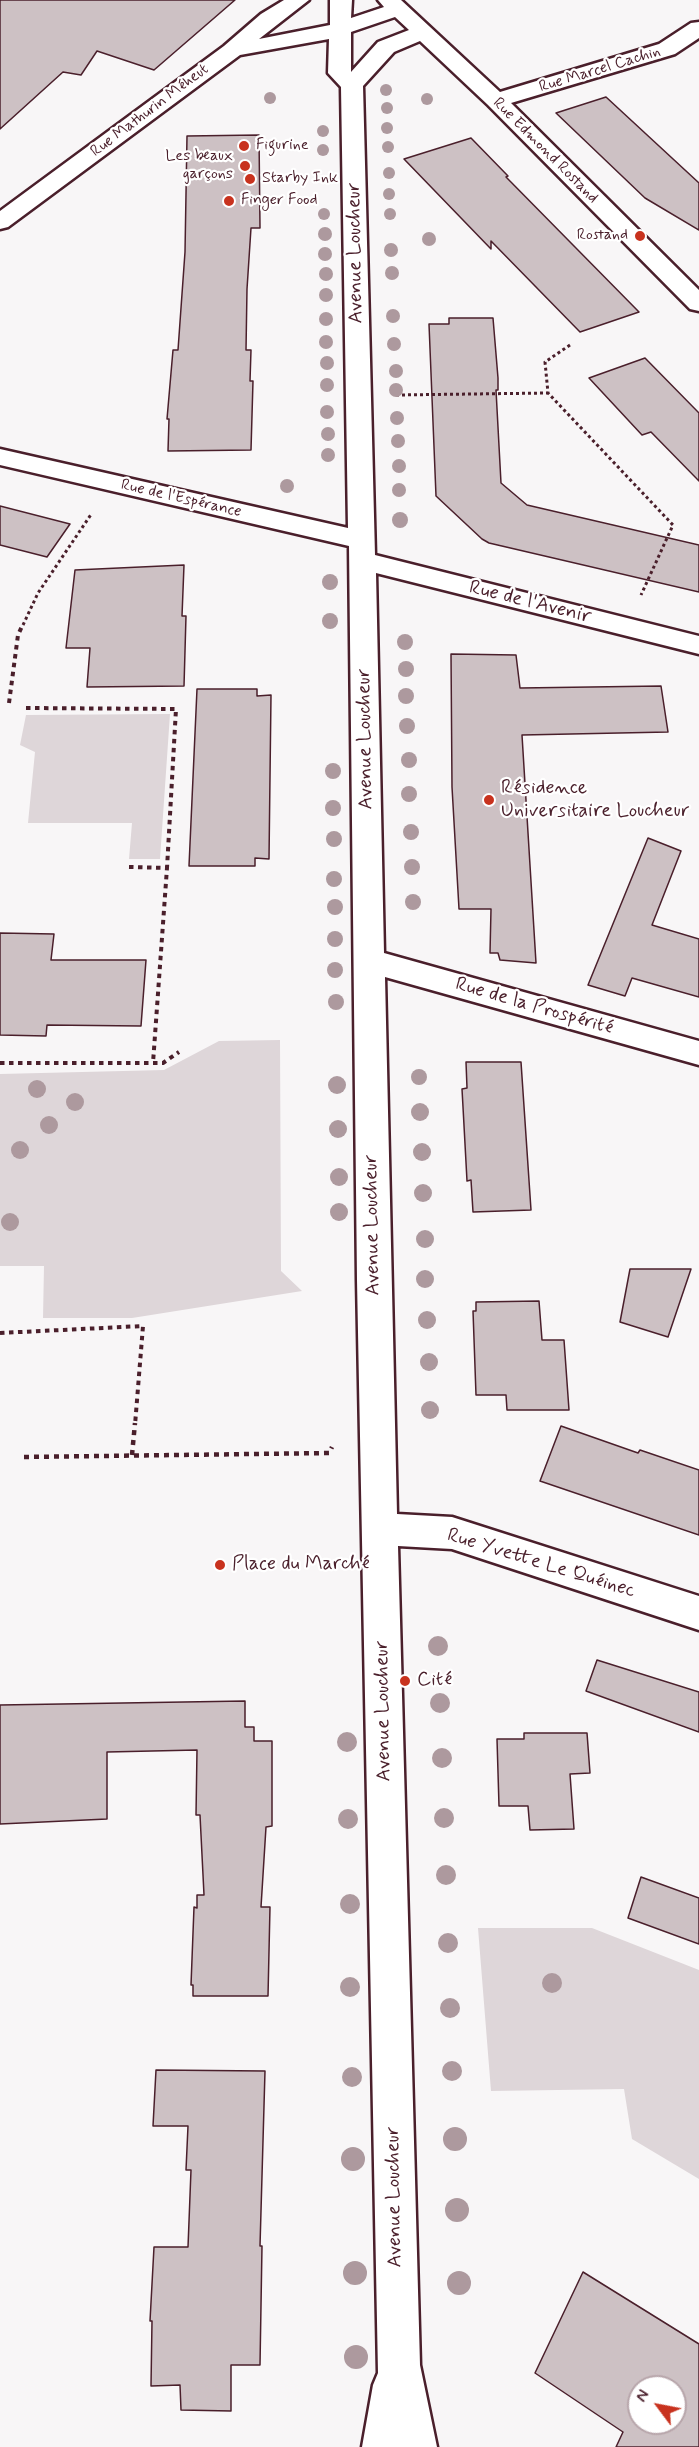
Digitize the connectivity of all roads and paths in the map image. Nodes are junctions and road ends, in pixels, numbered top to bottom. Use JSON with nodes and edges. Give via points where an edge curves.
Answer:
{"nodes":[{"id":1,"x":298,"y":0,"type":"edge"},
{"id":2,"x":341,"y":0,"type":"edge"},
{"id":3,"x":393,"y":5,"type":"edge"},
{"id":4,"x":699,"y":28,"type":"edge"},
{"id":5,"x":340,"y":29,"type":"junction"},
{"id":6,"x":422,"y":33,"type":"junction"},
{"id":7,"x":232,"y":51,"type":"junction"},
{"id":8,"x":352,"y":85,"type":"junction"},
{"id":9,"x":496,"y":100,"type":"junction"},
{"id":10,"x":0,"y":222,"type":"edge"},
{"id":11,"x":699,"y":304,"type":"edge"},
{"id":12,"x":570,"y":345,"type":"dead end"},
{"id":13,"x":548,"y":393,"type":"junction"},
{"id":14,"x":358,"y":396,"type":"junction"},
{"id":15,"x":0,"y":457,"type":"edge"},
{"id":16,"x":112,"y":483,"type":"junction"},
{"id":17,"x":362,"y":551,"type":"junction"},
{"id":18,"x":627,"y":627,"type":"junction"},
{"id":19,"x":699,"y":645,"type":"edge"},
{"id":20,"x":9,"y":703,"type":"dead end"},
{"id":21,"x":26,"y":708,"type":"dead end"},
{"id":22,"x":129,"y":867,"type":"dead end"},
{"id":23,"x":167,"y":868,"type":"junction"},
{"id":24,"x":369,"y":961,"type":"junction"},
{"id":25,"x":179,"y":1052,"type":"dead end"},
{"id":26,"x":699,"y":1053,"type":"edge"},
{"id":27,"x":0,"y":1063,"type":"edge"},
{"id":28,"x":153,"y":1063,"type":"junction"},
{"id":29,"x":0,"y":1333,"type":"edge"},
{"id":30,"x":377,"y":1424,"type":"junction"},
{"id":31,"x":132,"y":1455,"type":"junction"},
{"id":32,"x":24,"y":1457,"type":"dead end"},
{"id":33,"x":380,"y":1529,"type":"junction"},
{"id":34,"x":699,"y":1613,"type":"edge"},
{"id":35,"x":398,"y":2365,"type":"junction"},
{"id":36,"x":384,"y":2447,"type":"edge"},
{"id":37,"x":415,"y":2447,"type":"edge"}],
"edges":[{"from":1,"to":7,"type":"street","name":"Rue Mathurin Méheut","via":[[268,19]]},
{"from":2,"to":5,"type":"street","name":"Avenue Loucheur"},
{"from":3,"to":5,"type":"street"},
{"from":3,"to":6,"type":"street","name":"Rue Edmond Rostand"},
{"from":4,"to":9,"type":"street","name":"Rue Marcel Cachin","via":[[667,49]]},
{"from":5,"to":7,"type":"street"},
{"from":5,"to":8,"type":"street","name":"Avenue Loucheur","via":[[339,73]]},
{"from":6,"to":8,"type":"street","via":[[386,47]]},
{"from":6,"to":9,"type":"street","name":"Rue Edmond Rostand"},
{"from":7,"to":10,"type":"street","name":"Rue Mathurin Méheut"},
{"from":8,"to":14,"type":"street","name":"Avenue Loucheur"},
{"from":9,"to":11,"type":"street","name":"Rue Edmond Rostand"},
{"from":12,"to":13,"type":"path","via":[[545,362]]},
{"from":13,"to":14,"type":"path"},
{"from":13,"to":18,"type":"path","via":[[673,525]]},
{"from":14,"to":17,"type":"street","name":"Avenue Loucheur"},
{"from":15,"to":16,"type":"street","name":"Rue de l'Espérance"},
{"from":16,"to":17,"type":"street","name":"Rue de l'Espérance"},
{"from":16,"to":20,"type":"path","via":[[38,593],[18,635]]},
{"from":17,"to":18,"type":"street","name":"Rue de l'Avenir"},
{"from":17,"to":24,"type":"street","name":"Avenue Loucheur"},
{"from":18,"to":19,"type":"street","name":"Rue de l'Avenir"},
{"from":21,"to":23,"type":"path","via":[[176,709]]},
{"from":22,"to":23,"type":"path"},
{"from":23,"to":28,"type":"path"},
{"from":24,"to":26,"type":"street","name":"Rue de la Prospérité"},
{"from":24,"to":30,"type":"street","name":"Avenue Loucheur"},
{"from":25,"to":28,"type":"path","via":[[163,1063]]},
{"from":27,"to":28,"type":"path"},
{"from":29,"to":31,"type":"path","via":[[143,1326]]},
{"from":30,"to":31,"type":"path","via":[[344,1426],[330,1453]]},
{"from":30,"to":33,"type":"street","name":"Avenue Loucheur"},
{"from":31,"to":32,"type":"path"},
{"from":33,"to":34,"type":"street","name":"Rue Yvette Le Quéinec","via":[[452,1533]]},
{"from":33,"to":35,"type":"street","name":"Avenue Loucheur"},
{"from":35,"to":36,"type":"street","name":"Avenue Loucheur"},
{"from":35,"to":37,"type":"street","name":"Avenue Loucheur"}]}
